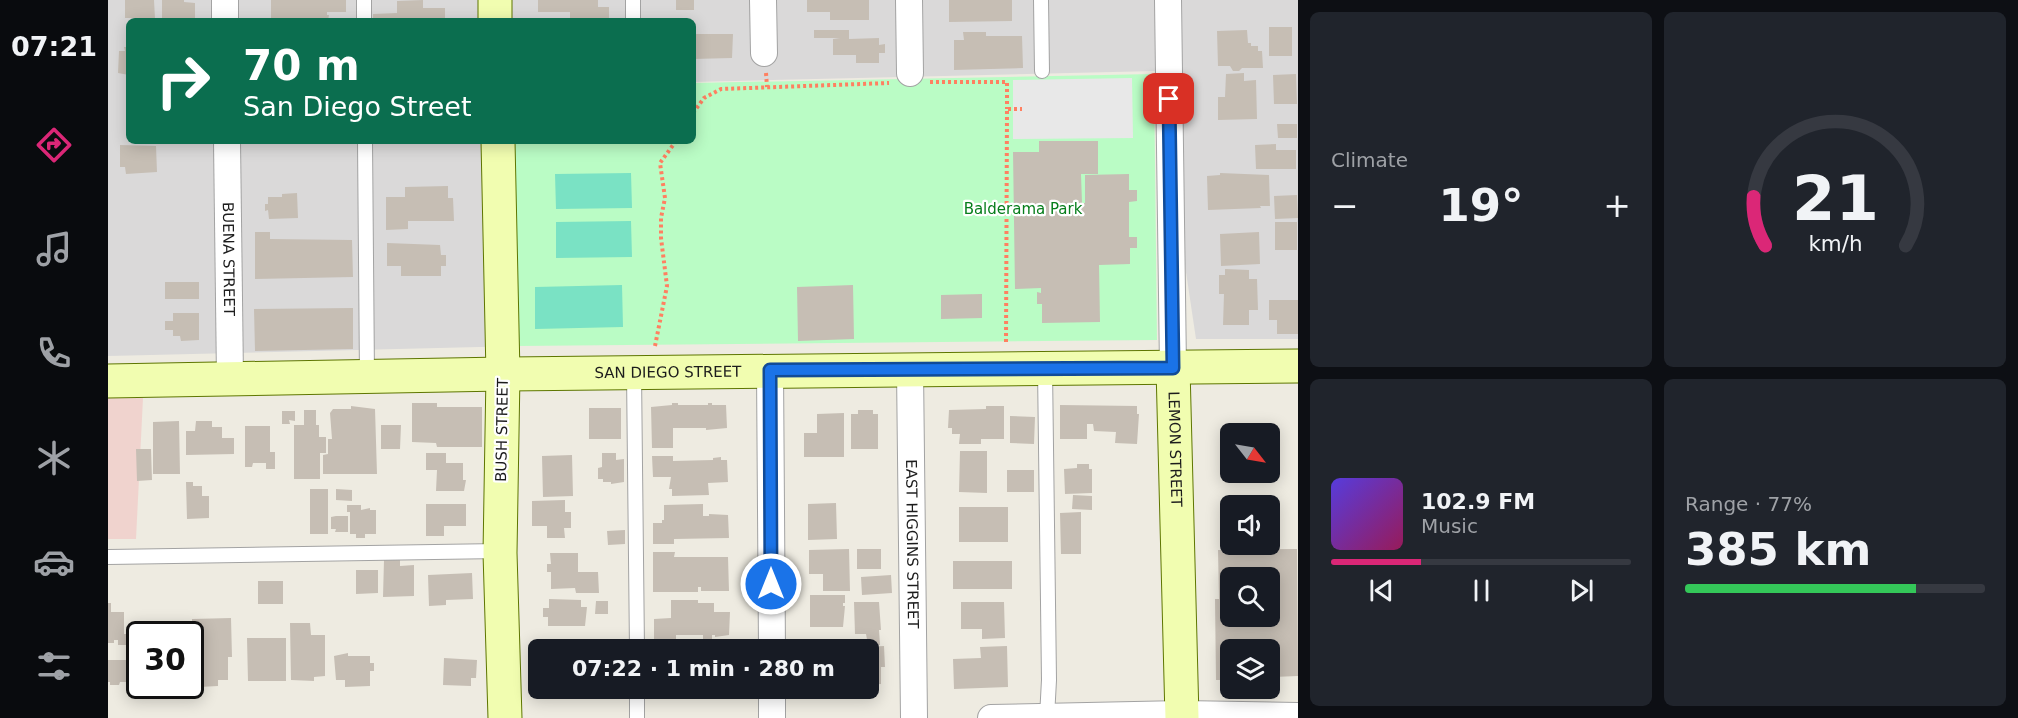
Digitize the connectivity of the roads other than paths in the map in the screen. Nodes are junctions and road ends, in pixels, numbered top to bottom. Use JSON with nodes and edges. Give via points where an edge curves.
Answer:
{"nodes":[{"id":1,"x":225,"y":0,"type":"edge"},
{"id":2,"x":364,"y":0,"type":"edge"},
{"id":3,"x":495,"y":0,"type":"edge"},
{"id":4,"x":633,"y":0,"type":"edge"},
{"id":5,"x":763,"y":0,"type":"edge"},
{"id":6,"x":909,"y":0,"type":"edge"},
{"id":7,"x":1041,"y":0,"type":"edge"},
{"id":8,"x":1168,"y":0,"type":"edge"},
{"id":9,"x":225,"y":18,"type":"edge"},
{"id":10,"x":364,"y":18,"type":"edge"},
{"id":11,"x":495,"y":18,"type":"edge"},
{"id":12,"x":633,"y":18,"type":"edge"},
{"id":13,"x":765,"y":53,"type":"dead end"},
{"id":14,"x":1042,"y":71,"type":"dead end"},
{"id":15,"x":909,"y":79,"type":"road end"},
{"id":16,"x":227,"y":144,"type":"edge"},
{"id":17,"x":365,"y":144,"type":"edge"},
{"id":18,"x":498,"y":144,"type":"edge"},
{"id":19,"x":1298,"y":366,"type":"edge"},
{"id":20,"x":1173,"y":368,"type":"junction"},
{"id":21,"x":1045,"y":369,"type":"junction"},
{"id":22,"x":770,"y":370,"type":"junction"},
{"id":23,"x":910,"y":370,"type":"junction"},
{"id":24,"x":643,"y":373,"type":"junction"},
{"id":25,"x":503,"y":374,"type":"junction"},
{"id":26,"x":367,"y":376,"type":"junction"},
{"id":27,"x":230,"y":378,"type":"junction"},
{"id":28,"x":108,"y":381,"type":"edge"},
{"id":29,"x":500,"y":551,"type":"junction"},
{"id":30,"x":108,"y":557,"type":"edge"},
{"id":31,"x":637,"y":639,"type":"edge"},
{"id":32,"x":772,"y":639,"type":"edge"},
{"id":33,"x":637,"y":699,"type":"edge"},
{"id":34,"x":772,"y":699,"type":"edge"},
{"id":35,"x":1182,"y":716,"type":"edge"},
{"id":36,"x":1298,"y":716,"type":"edge"},
{"id":37,"x":1047,"y":717,"type":"edge"},
{"id":38,"x":505,"y":718,"type":"edge"},
{"id":39,"x":637,"y":718,"type":"edge"},
{"id":40,"x":772,"y":718,"type":"edge"},
{"id":41,"x":914,"y":718,"type":"edge"},
{"id":42,"x":991,"y":718,"type":"edge"}],
"edges":[{"from":1,"to":9,"type":"street"},
{"from":2,"to":10,"type":"lane"},
{"from":3,"to":11,"type":"street"},
{"from":4,"to":12,"type":"lane"},
{"from":5,"to":13,"type":"street"},
{"from":6,"to":15,"type":"street"},
{"from":7,"to":14,"type":"lane"},
{"from":8,"to":20,"type":"street","name":"LEMON STREET"},
{"from":16,"to":27,"type":"street","name":"BUENA STREET"},
{"from":17,"to":26,"type":"lane"},
{"from":18,"to":25,"type":"street","name":"BUSH STREET"},
{"from":19,"to":20,"type":"street","name":"SAN DIEGO STREET"},
{"from":20,"to":21,"type":"street","name":"SAN DIEGO STREET"},
{"from":20,"to":35,"type":"street","name":"LEMON STREET"},
{"from":21,"to":23,"type":"street","name":"SAN DIEGO STREET"},
{"from":21,"to":37,"type":"lane"},
{"from":22,"to":23,"type":"street","name":"SAN DIEGO STREET"},
{"from":22,"to":24,"type":"street","name":"SAN DIEGO STREET"},
{"from":22,"to":32,"type":"street"},
{"from":23,"to":41,"type":"street","name":"EAST HIGGINS STREET"},
{"from":24,"to":25,"type":"street","name":"SAN DIEGO STREET"},
{"from":24,"to":31,"type":"lane"},
{"from":25,"to":26,"type":"street","name":"SAN DIEGO STREET"},
{"from":25,"to":29,"type":"street","name":"BUSH STREET"},
{"from":26,"to":27,"type":"street","name":"SAN DIEGO STREET"},
{"from":27,"to":28,"type":"street","name":"SAN DIEGO STREET"},
{"from":29,"to":30,"type":"lane"},
{"from":29,"to":38,"type":"street","name":"BUSH STREET"},
{"from":33,"to":39,"type":"lane"},
{"from":34,"to":40,"type":"street"},
{"from":35,"to":36,"type":"street"},
{"from":35,"to":37,"type":"street"},
{"from":37,"to":42,"type":"street"}]}
